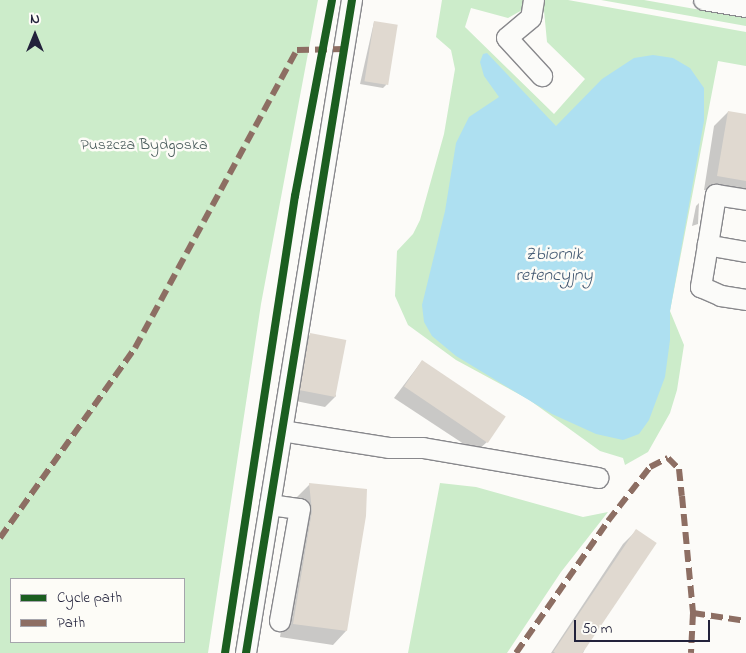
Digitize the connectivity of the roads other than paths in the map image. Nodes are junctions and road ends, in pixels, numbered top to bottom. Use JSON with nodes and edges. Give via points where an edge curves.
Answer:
{"nodes":[{"id":1,"x":352,"y":0,"type":"edge"},
{"id":2,"x":534,"y":0,"type":"edge"},
{"id":3,"x":704,"y":0,"type":"edge"},
{"id":4,"x":746,"y":7,"type":"edge"},
{"id":5,"x":542,"y":76,"type":"dead end"},
{"id":6,"x":746,"y":200,"type":"edge"},
{"id":7,"x":708,"y":245,"type":"junction"},
{"id":8,"x":746,"y":252,"type":"edge"},
{"id":9,"x":746,"y":300,"type":"edge"},
{"id":10,"x":282,"y":430,"type":"junction"},
{"id":11,"x":598,"y":478,"type":"dead end"},
{"id":12,"x":270,"y":505,"type":"junction"},
{"id":13,"x":280,"y":621,"type":"dead end"},
{"id":14,"x":246,"y":653,"type":"edge"}],
"edges":[{"from":1,"to":10,"type":"street"},
{"from":2,"to":5,"type":"street","via":[[531,18],[507,38]]},
{"from":3,"to":4,"type":"street"},
{"from":6,"to":7,"type":"street","via":[[716,195]]},
{"from":7,"to":8,"type":"street"},
{"from":7,"to":9,"type":"street","via":[[701,287],[721,296]]},
{"from":10,"to":11,"type":"street","via":[[389,448],[423,448]]},
{"from":10,"to":12,"type":"street"},
{"from":12,"to":13,"type":"street","via":[[300,509]]},
{"from":12,"to":14,"type":"street"}]}
